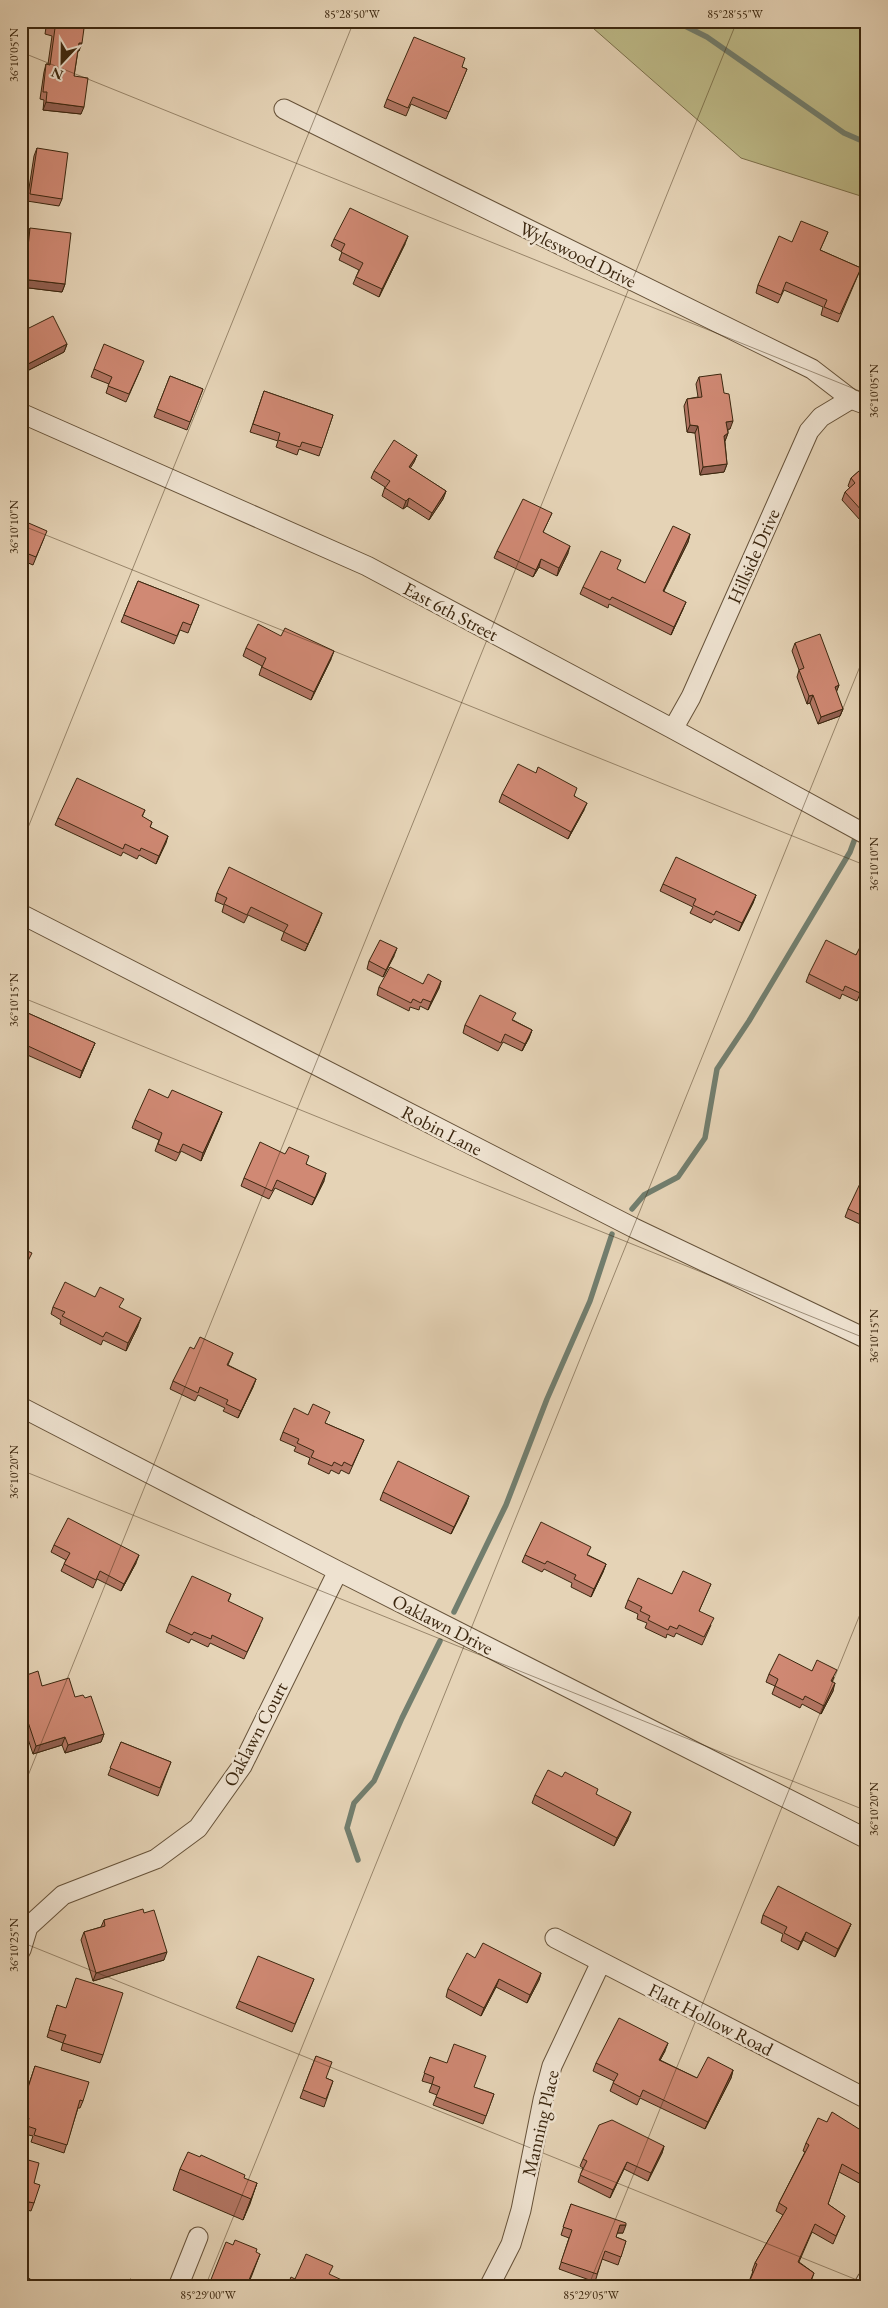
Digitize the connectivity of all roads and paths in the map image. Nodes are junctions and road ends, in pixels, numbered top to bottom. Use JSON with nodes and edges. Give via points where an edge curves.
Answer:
{"nodes":[{"id":1,"x":284,"y":109,"type":"dead end"},
{"id":2,"x":859,"y":402,"type":"edge"},
{"id":3,"x":21,"y":413,"type":"edge"},
{"id":4,"x":673,"y":729,"type":"junction"},
{"id":5,"x":867,"y":835,"type":"edge"},
{"id":6,"x":21,"y":914,"type":"edge"},
{"id":7,"x":867,"y":1339,"type":"edge"},
{"id":8,"x":21,"y":1407,"type":"edge"},
{"id":9,"x":338,"y":1571,"type":"junction"},
{"id":10,"x":867,"y":1839,"type":"edge"},
{"id":11,"x":555,"y":1938,"type":"dead end"},
{"id":12,"x":21,"y":1950,"type":"edge"},
{"id":13,"x":601,"y":1962,"type":"junction"},
{"id":14,"x":867,"y":2099,"type":"edge"},
{"id":15,"x":198,"y":2237,"type":"dead end"},
{"id":16,"x":867,"y":2280,"type":"edge"},
{"id":17,"x":178,"y":2287,"type":"edge"},
{"id":18,"x":489,"y":2287,"type":"edge"},
{"id":19,"x":864,"y":2287,"type":"edge"}],
"edges":[{"from":1,"to":2,"type":"street","name":"Wyleswood Drive","via":[[812,369]]},
{"from":2,"to":4,"type":"street","name":"Hillside Drive","via":[[820,417],[809,431],[691,697]]},
{"from":3,"to":4,"type":"street","name":"East 6th Street","via":[[367,566]]},
{"from":4,"to":5,"type":"street","name":"East 6th Street"},
{"from":6,"to":7,"type":"street","name":"Robin Lane","via":[[634,1228]]},
{"from":8,"to":9,"type":"street","name":"Oaklawn Drive"},
{"from":9,"to":10,"type":"street","name":"Oaklawn Drive"},
{"from":9,"to":12,"type":"street","name":"Oaklawn Court","via":[[242,1766],[198,1828],[156,1859],[63,1895],[28,1927]]},
{"from":11,"to":13,"type":"street","name":"Flatt Hollow Road"},
{"from":13,"to":14,"type":"street","name":"Flatt Hollow Road"},
{"from":13,"to":18,"type":"street","name":"Manning Place","via":[[552,2066],[521,2210],[511,2244]]},
{"from":15,"to":17,"type":"street"},
{"from":16,"to":19,"type":"street"}]}
